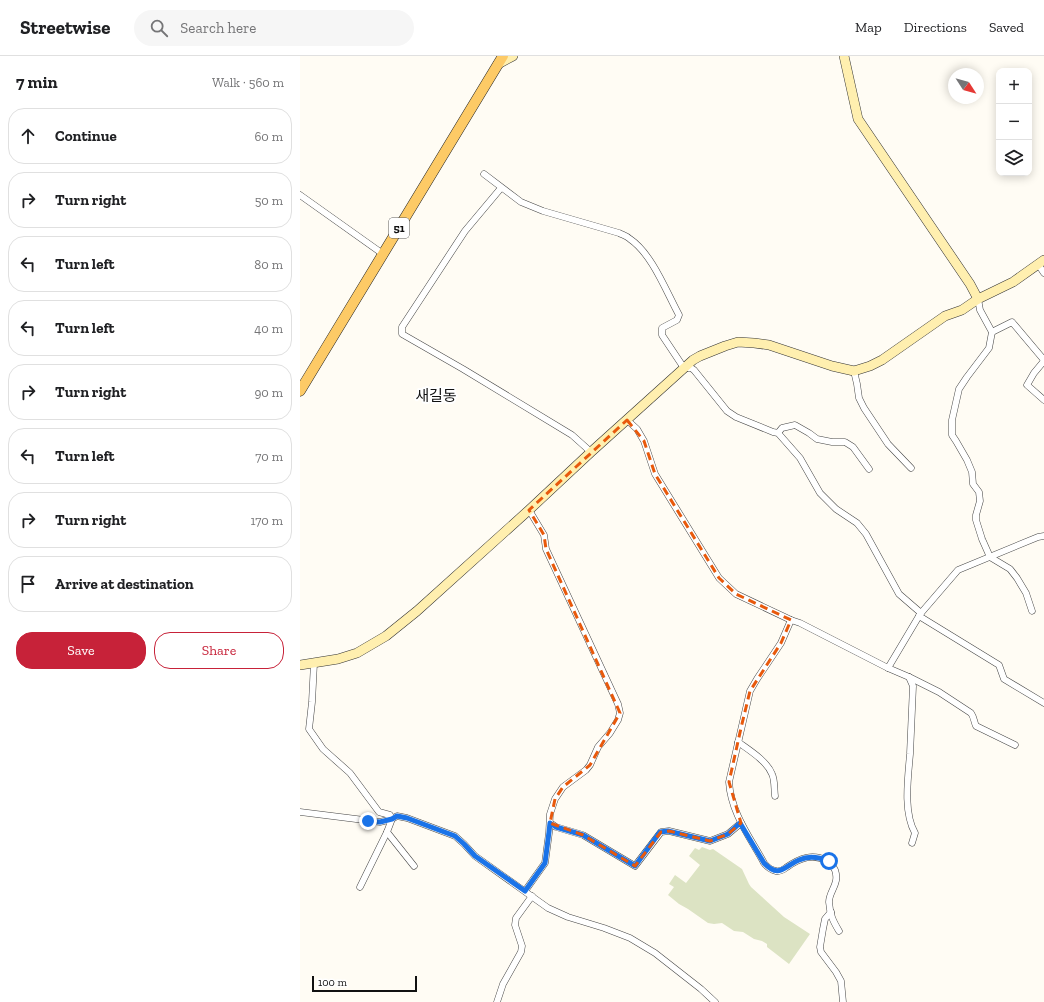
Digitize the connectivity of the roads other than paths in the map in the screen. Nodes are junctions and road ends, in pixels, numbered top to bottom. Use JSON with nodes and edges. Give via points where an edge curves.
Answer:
{"nodes":[{"id":1,"x":513,"y":56,"type":"edge"},
{"id":2,"x":844,"y":56,"type":"edge"},
{"id":3,"x":501,"y":60,"type":"edge"},
{"id":4,"x":484,"y":174,"type":"dead end"},
{"id":5,"x":501,"y":188,"type":"junction"},
{"id":6,"x":300,"y":195,"type":"edge"},
{"id":7,"x":383,"y":254,"type":"junction"},
{"id":8,"x":1041,"y":262,"type":"edge"},
{"id":9,"x":1044,"y":273,"type":"edge"},
{"id":10,"x":978,"y":299,"type":"junction"},
{"id":11,"x":992,"y":332,"type":"junction"},
{"id":12,"x":1044,"y":361,"type":"edge"},
{"id":13,"x":684,"y":368,"type":"junction"},
{"id":14,"x":854,"y":371,"type":"junction"},
{"id":15,"x":300,"y":391,"type":"edge"},
{"id":16,"x":1044,"y":400,"type":"edge"},
{"id":17,"x":627,"y":420,"type":"junction"},
{"id":18,"x":778,"y":433,"type":"junction"},
{"id":19,"x":591,"y":452,"type":"junction"},
{"id":20,"x":911,"y":468,"type":"dead end"},
{"id":21,"x":869,"y":469,"type":"dead end"},
{"id":22,"x":529,"y":510,"type":"junction"},
{"id":23,"x":1044,"y":536,"type":"edge"},
{"id":24,"x":990,"y":557,"type":"junction"},
{"id":25,"x":1032,"y":611,"type":"dead end"},
{"id":26,"x":920,"y":614,"type":"junction"},
{"id":27,"x":791,"y":620,"type":"junction"},
{"id":28,"x":314,"y":663,"type":"junction"},
{"id":29,"x":300,"y":665,"type":"edge"},
{"id":30,"x":888,"y":668,"type":"junction"},
{"id":31,"x":909,"y":677,"type":"junction"},
{"id":32,"x":1044,"y":702,"type":"edge"},
{"id":33,"x":738,"y":742,"type":"junction"},
{"id":34,"x":1015,"y":745,"type":"dead end"},
{"id":35,"x":775,"y":796,"type":"dead end"},
{"id":36,"x":300,"y":812,"type":"edge"},
{"id":37,"x":392,"y":819,"type":"junction"},
{"id":38,"x":550,"y":823,"type":"junction"},
{"id":39,"x":740,"y":823,"type":"junction"},
{"id":40,"x":387,"y":832,"type":"junction"},
{"id":41,"x":912,"y":843,"type":"dead end"},
{"id":42,"x":414,"y":866,"type":"dead end"},
{"id":43,"x":360,"y":887,"type":"dead end"},
{"id":44,"x":525,"y":891,"type":"junction"},
{"id":45,"x":532,"y":896,"type":"junction"},
{"id":46,"x":831,"y":912,"type":"junction"},
{"id":47,"x":839,"y":931,"type":"dead end"},
{"id":48,"x":497,"y":1002,"type":"edge"},
{"id":49,"x":715,"y":1002,"type":"edge"},
{"id":50,"x":843,"y":1002,"type":"edge"}],
"edges":[{"from":1,"to":3,"type":"street"},
{"from":2,"to":10,"type":"street","via":[[858,119]]},
{"from":3,"to":7,"type":"main road","number":"51"},
{"from":4,"to":5,"type":"street"},
{"from":5,"to":13,"type":"street","via":[[521,202],[543,211],[619,233],[630,238],[643,250],[679,315],[677,320],[662,328],[662,335]]},
{"from":5,"to":19,"type":"street","via":[[464,231],[402,327],[402,334],[572,435]]},
{"from":6,"to":7,"type":"street"},
{"from":7,"to":15,"type":"main road","number":"51"},
{"from":8,"to":9,"type":"street"},
{"from":8,"to":10,"type":"street","via":[[1013,282]]},
{"from":10,"to":11,"type":"street","via":[[980,310]]},
{"from":10,"to":14,"type":"street","via":[[962,310],[945,316],[882,360]]},
{"from":11,"to":12,"type":"street","via":[[1012,322]]},
{"from":11,"to":24,"type":"street","via":[[989,348],[959,389],[952,420],[952,435],[967,460],[973,484],[979,492],[976,520]]},
{"from":12,"to":16,"type":"street","via":[[1027,385]]},
{"from":13,"to":14,"type":"street","via":[[700,356],[738,342],[769,345]]},
{"from":13,"to":17,"type":"street"},
{"from":13,"to":18,"type":"street","via":[[694,370],[727,411]]},
{"from":14,"to":20,"type":"street","via":[[859,398],[864,408],[888,444]]},
{"from":17,"to":19,"type":"street"},
{"from":17,"to":27,"type":"street","via":[[644,441],[655,474],[719,578],[736,594]]},
{"from":18,"to":21,"type":"street","via":[[782,428],[795,426],[817,439],[845,442],[853,447]]},
{"from":18,"to":26,"type":"street","via":[[800,458],[820,493],[866,534],[899,594]]},
{"from":19,"to":22,"type":"street"},
{"from":22,"to":28,"type":"street","via":[[386,636],[357,653]]},
{"from":22,"to":38,"type":"street","via":[[544,535],[546,549],[620,713],[610,733],[598,746],[590,765],[563,787],[555,799]]},
{"from":23,"to":24,"type":"street"},
{"from":24,"to":25,"type":"street","via":[[1010,569],[1026,593]]},
{"from":24,"to":26,"type":"street","via":[[958,570]]},
{"from":26,"to":30,"type":"street"},
{"from":26,"to":32,"type":"street","via":[[998,665],[1004,679]]},
{"from":27,"to":30,"type":"street"},
{"from":27,"to":33,"type":"street","via":[[781,643],[750,691]]},
{"from":28,"to":29,"type":"street"},
{"from":28,"to":37,"type":"street","via":[[309,729],[323,749],[350,773],[379,812],[390,815]]},
{"from":30,"to":31,"type":"street"},
{"from":31,"to":34,"type":"street","via":[[939,692],[971,713],[976,726]]},
{"from":31,"to":41,"type":"street","via":[[913,686],[908,784],[908,808],[911,827],[915,833]]},
{"from":33,"to":35,"type":"street","via":[[768,766],[773,774]]},
{"from":33,"to":39,"type":"street","via":[[729,782],[730,794]]},
{"from":36,"to":37,"type":"street","via":[[380,822]]},
{"from":37,"to":40,"type":"street"},
{"from":37,"to":44,"type":"street","via":[[397,816],[407,818],[455,836],[475,856]]},
{"from":38,"to":39,"type":"street","via":[[583,835],[635,866],[660,832],[668,831],[710,841],[728,834]]},
{"from":38,"to":44,"type":"street","via":[[545,863]]},
{"from":39,"to":46,"type":"street","via":[[768,868],[781,871],[800,859],[813,856],[829,861],[836,873],[836,883],[829,901]]},
{"from":40,"to":42,"type":"street"},
{"from":40,"to":43,"type":"street"},
{"from":44,"to":45,"type":"street"},
{"from":45,"to":48,"type":"street","via":[[516,918],[515,925],[522,946],[521,952],[503,984]]},
{"from":45,"to":49,"type":"street","via":[[556,912],[630,938],[655,953]]},
{"from":46,"to":47,"type":"street","via":[[832,920]]},
{"from":46,"to":50,"type":"street","via":[[825,919],[820,947],[841,981]]}]}
